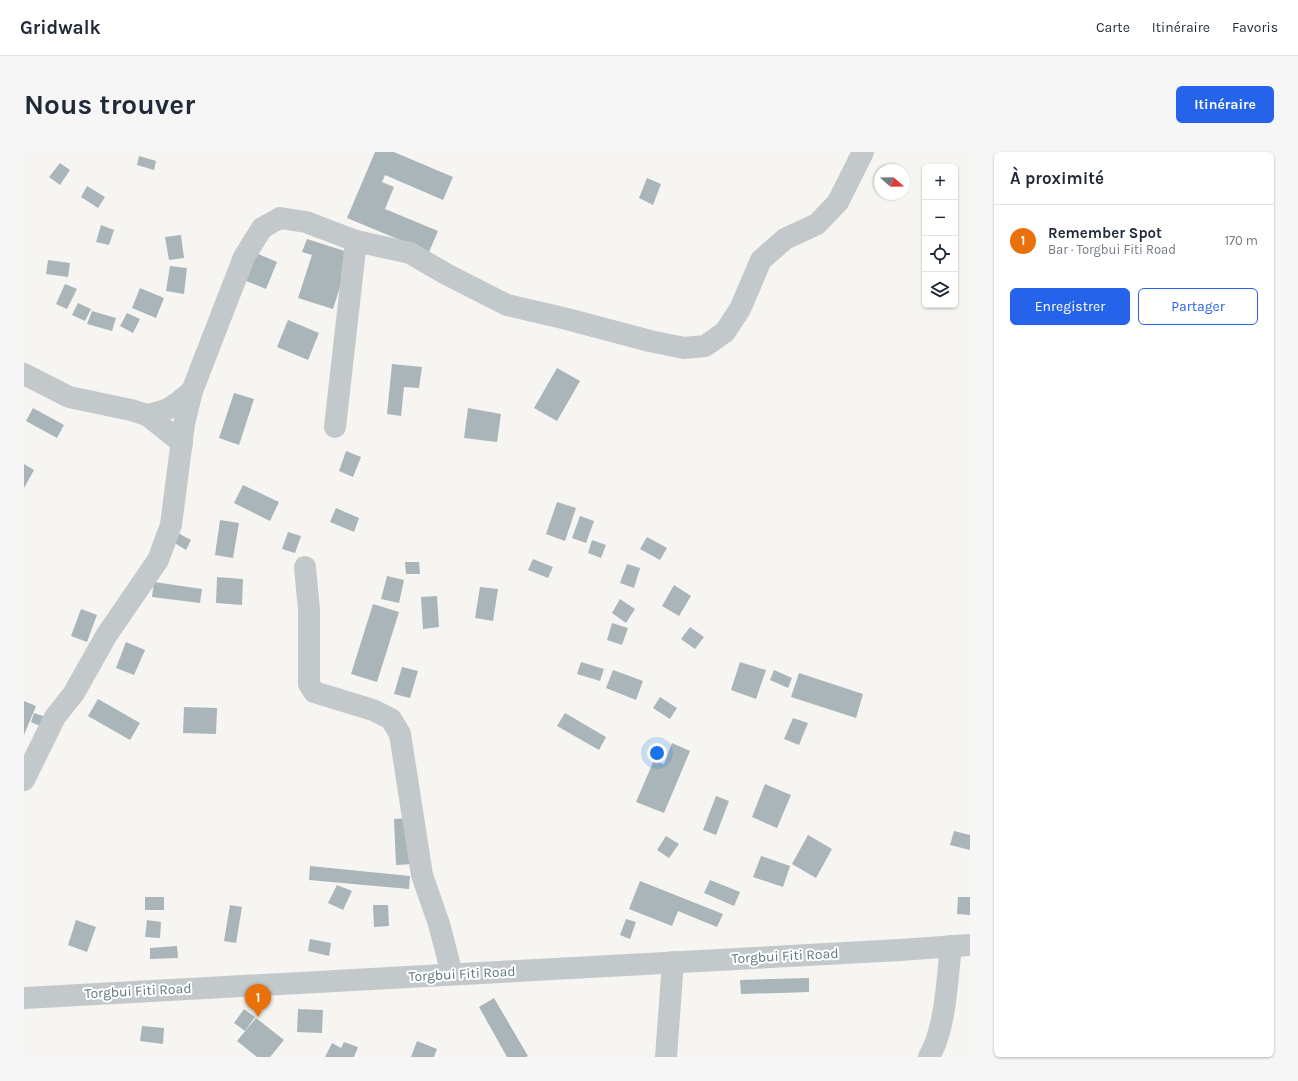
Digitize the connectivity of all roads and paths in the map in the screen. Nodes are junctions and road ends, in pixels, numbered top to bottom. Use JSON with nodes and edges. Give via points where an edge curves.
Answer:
{"nodes":[{"id":1,"x":863,"y":152,"type":"edge"},
{"id":2,"x":356,"y":241,"type":"junction"},
{"id":3,"x":24,"y":374,"type":"edge"},
{"id":4,"x":192,"y":391,"type":"junction"},
{"id":5,"x":147,"y":415,"type":"junction"},
{"id":6,"x":335,"y":427,"type":"dead end"},
{"id":7,"x":182,"y":443,"type":"junction"},
{"id":8,"x":305,"y":568,"type":"dead end"},
{"id":9,"x":24,"y":780,"type":"edge"},
{"id":10,"x":961,"y":945,"type":"edge"},
{"id":11,"x":673,"y":962,"type":"junction"},
{"id":12,"x":452,"y":974,"type":"junction"},
{"id":13,"x":24,"y":998,"type":"edge"},
{"id":14,"x":666,"y":1057,"type":"edge"},
{"id":15,"x":929,"y":1057,"type":"edge"}],
"edges":[{"from":1,"to":2,"type":"street","via":[[838,202],[817,224],[785,239],[761,260],[740,309],[725,332],[705,346],[684,348],[650,341],[507,305],[410,253]]},
{"from":2,"to":4,"type":"street","via":[[306,222],[280,218],[262,228],[244,257]]},
{"from":2,"to":6,"type":"street"},
{"from":3,"to":5,"type":"street","via":[[69,397]]},
{"from":4,"to":5,"type":"street","via":[[174,407]]},
{"from":4,"to":7,"type":"street"},
{"from":5,"to":7,"type":"street"},
{"from":7,"to":9,"type":"street","via":[[171,525],[158,560],[106,636],[74,693],[55,717]]},
{"from":8,"to":12,"type":"street","via":[[309,610],[309,684],[314,692],[373,710],[391,719],[400,734],[422,875],[439,924]]},
{"from":10,"to":11,"type":"street","name":"Torgbui Fiti Road"},
{"from":10,"to":15,"type":"street","via":[[934,1049]]},
{"from":11,"to":12,"type":"street","name":"Torgbui Fiti Road"},
{"from":11,"to":14,"type":"street"},
{"from":12,"to":13,"type":"street","name":"Torgbui Fiti Road"}]}
